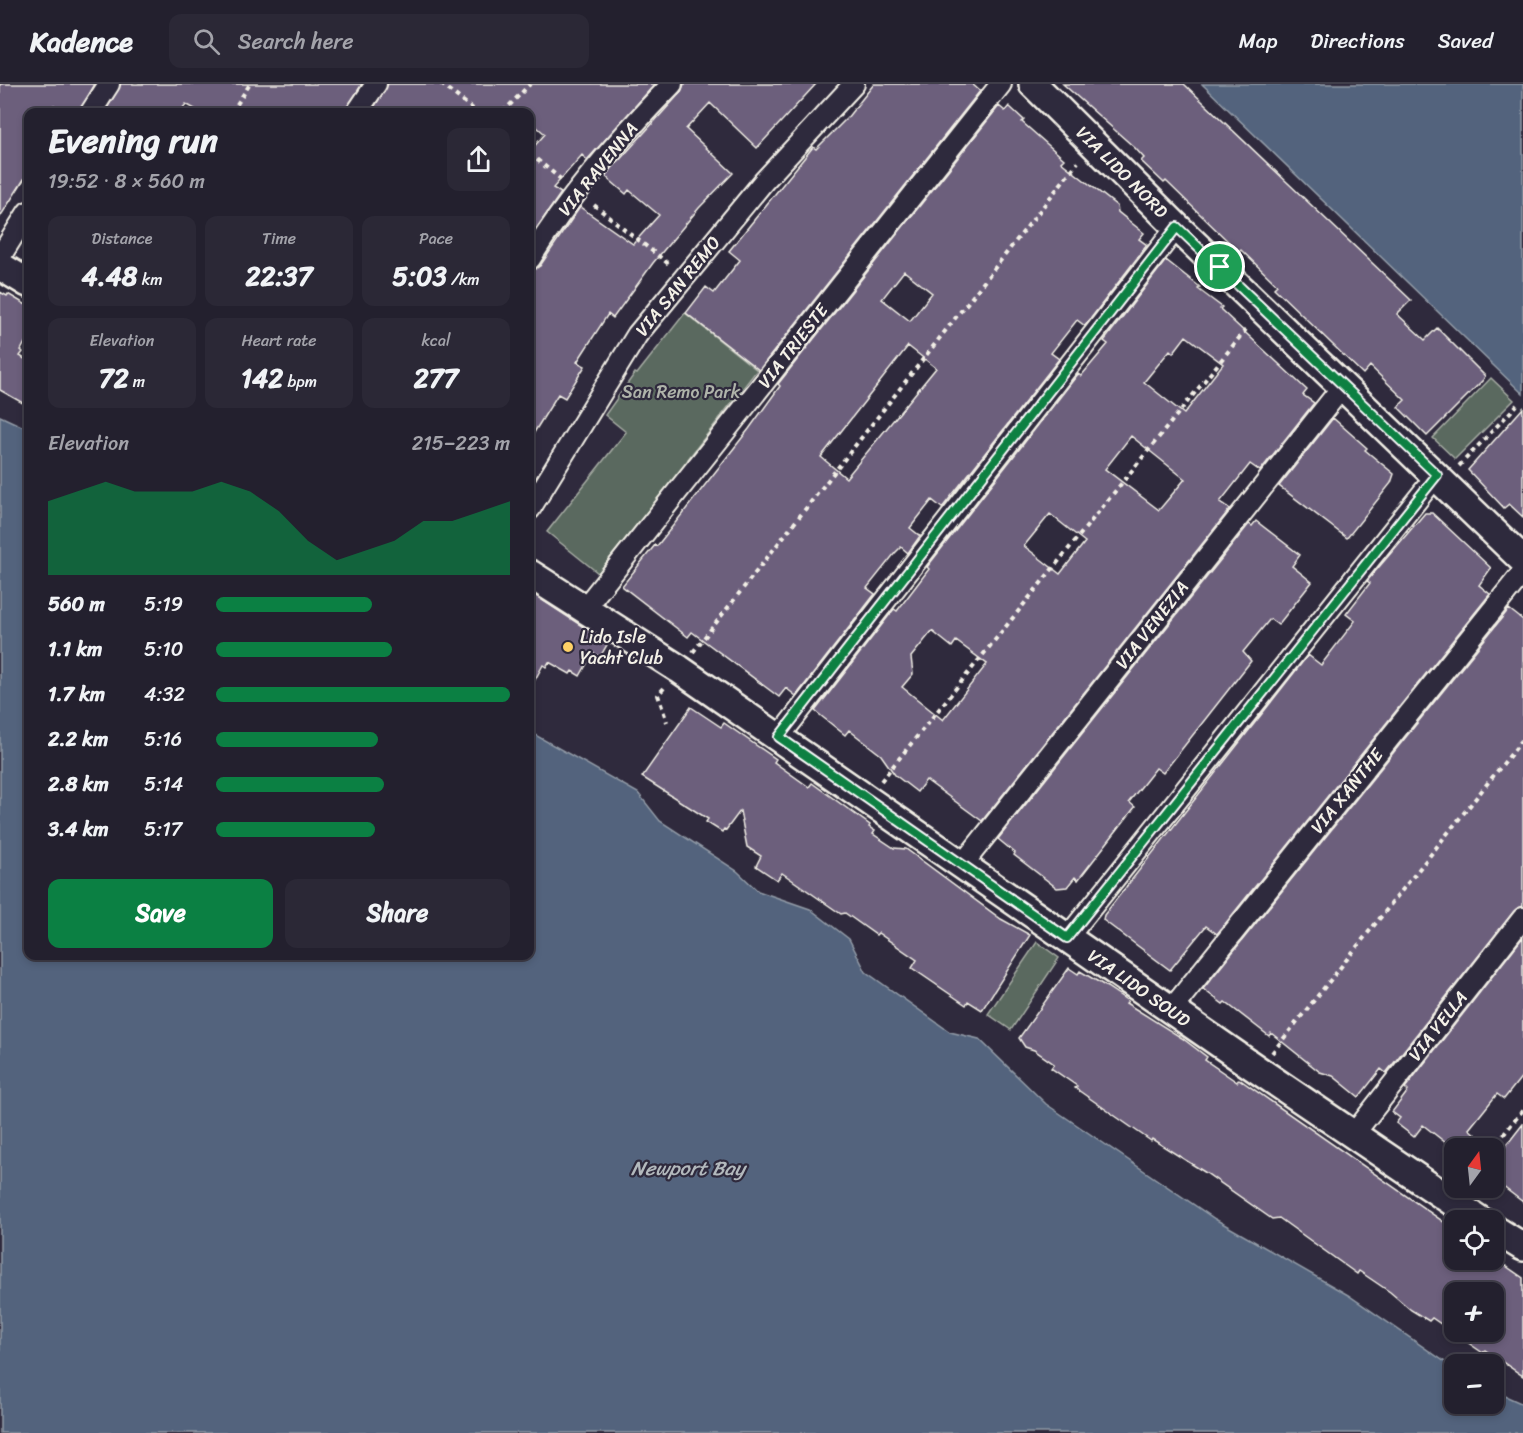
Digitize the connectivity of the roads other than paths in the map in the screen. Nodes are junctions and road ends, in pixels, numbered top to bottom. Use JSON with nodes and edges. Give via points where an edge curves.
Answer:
{"nodes":[{"id":1,"x":109,"y":84,"type":"edge"},
{"id":2,"x":376,"y":84,"type":"edge"},
{"id":3,"x":672,"y":84,"type":"edge"},
{"id":4,"x":854,"y":84,"type":"edge"},
{"id":5,"x":1001,"y":84,"type":"edge"},
{"id":6,"x":1033,"y":84,"type":"edge"},
{"id":7,"x":94,"y":108,"type":"edge"},
{"id":8,"x":360,"y":108,"type":"edge"},
{"id":9,"x":24,"y":218,"type":"edge"},
{"id":10,"x":1177,"y":227,"type":"junction"},
{"id":11,"x":534,"y":253,"type":"edge"},
{"id":12,"x":0,"y":257,"type":"edge"},
{"id":13,"x":0,"y":266,"type":"edge"},
{"id":14,"x":24,"y":281,"type":"edge"},
{"id":15,"x":1343,"y":386,"type":"junction"},
{"id":16,"x":1441,"y":478,"type":"junction"},
{"id":17,"x":534,"y":502,"type":"edge"},
{"id":18,"x":1523,"y":560,"type":"edge"},
{"id":19,"x":1523,"y":572,"type":"edge"},
{"id":20,"x":534,"y":577,"type":"edge"},
{"id":21,"x":584,"y":609,"type":"junction"},
{"id":22,"x":779,"y":737,"type":"junction"},
{"id":23,"x":962,"y":865,"type":"junction"},
{"id":24,"x":1523,"y":918,"type":"edge"},
{"id":25,"x":1067,"y":938,"type":"junction"},
{"id":26,"x":1172,"y":1010,"type":"junction"},
{"id":27,"x":1353,"y":1135,"type":"junction"},
{"id":28,"x":1465,"y":1210,"type":"edge"},
{"id":29,"x":1504,"y":1235,"type":"edge"},
{"id":30,"x":1523,"y":1247,"type":"edge"}],
"edges":[{"from":1,"to":7,"type":"street"},
{"from":2,"to":8,"type":"street"},
{"from":3,"to":11,"type":"street","name":"VIA RAVENNA","via":[[578,192]]},
{"from":4,"to":17,"type":"street","name":"VIA SAN REMO","via":[[764,180],[637,335]]},
{"from":5,"to":21,"type":"street","name":"VIA TRIESTE"},
{"from":6,"to":10,"type":"street","name":"VIA LIDO NORD"},
{"from":9,"to":12,"type":"street"},
{"from":10,"to":15,"type":"street","name":"VIA LIDO NORD"},
{"from":10,"to":22,"type":"street"},
{"from":13,"to":14,"type":"street"},
{"from":15,"to":16,"type":"street","name":"VIA LIDO NORD"},
{"from":15,"to":23,"type":"street","name":"VIA VENEZIA"},
{"from":16,"to":18,"type":"street","name":"VIA LIDO NORD"},
{"from":16,"to":25,"type":"street"},
{"from":19,"to":26,"type":"street","name":"VIA XANTHE"},
{"from":20,"to":21,"type":"street","name":"VIA LIDO SOUD"},
{"from":21,"to":22,"type":"street","name":"VIA LIDO SOUD"},
{"from":22,"to":23,"type":"street","name":"VIA LIDO SOUD"},
{"from":23,"to":25,"type":"street","name":"VIA LIDO SOUD"},
{"from":24,"to":27,"type":"street","name":"VIA YELLA"},
{"from":25,"to":26,"type":"street","name":"VIA LIDO SOUD"},
{"from":26,"to":27,"type":"street","name":"VIA LIDO SOUD"},
{"from":27,"to":28,"type":"street","name":"VIA LIDO SOUD"},
{"from":29,"to":30,"type":"street"}]}
